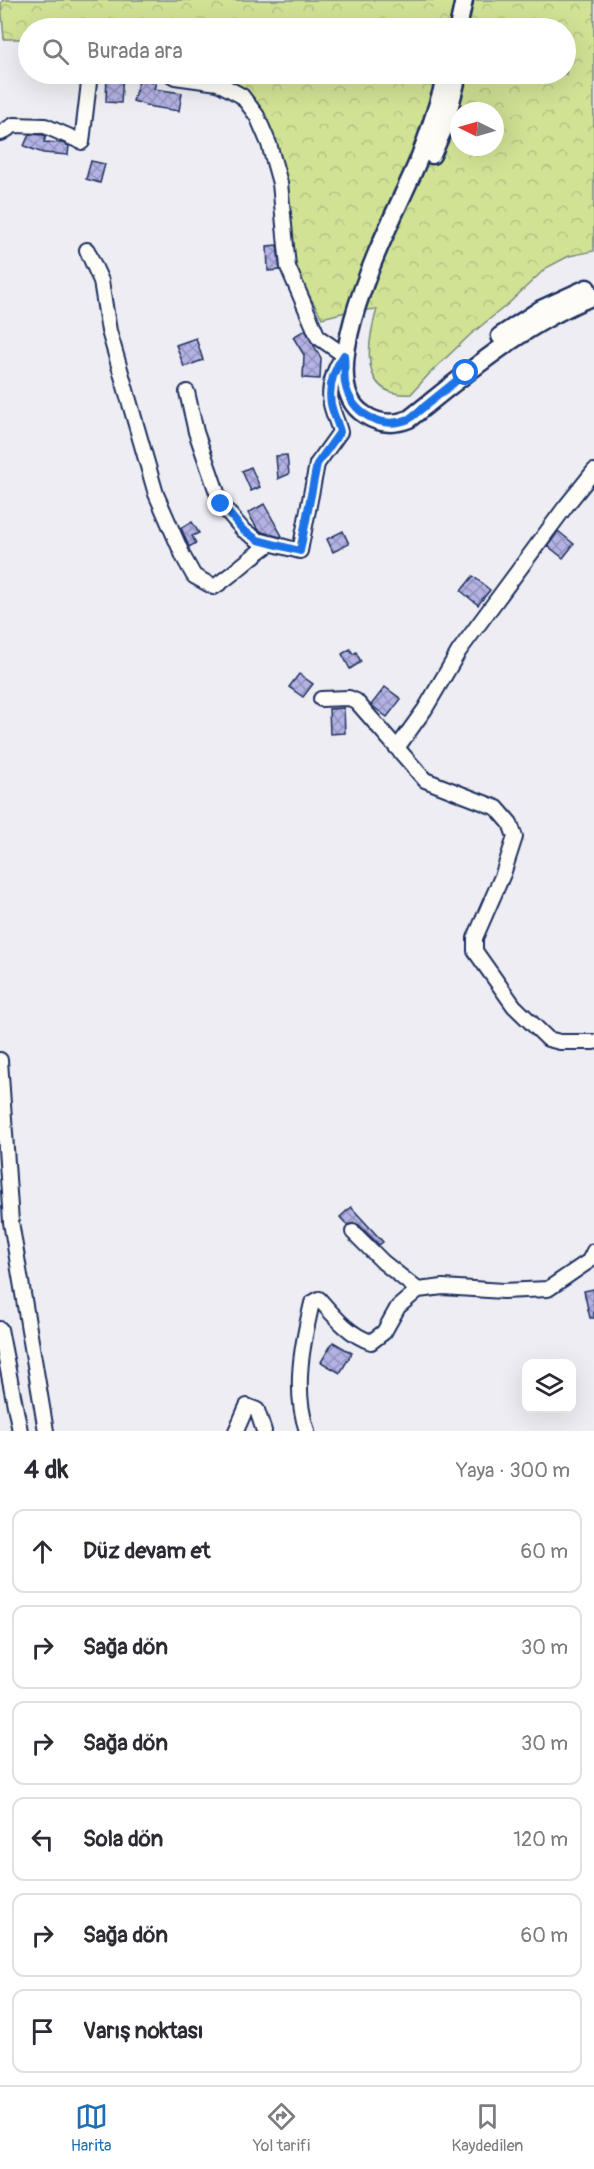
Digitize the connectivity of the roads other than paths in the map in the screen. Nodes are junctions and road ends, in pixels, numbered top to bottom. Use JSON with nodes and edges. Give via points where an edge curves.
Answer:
{"nodes":[{"id":1,"x":464,"y":0,"type":"edge"},
{"id":2,"x":474,"y":0,"type":"edge"},
{"id":3,"x":460,"y":18,"type":"edge"},
{"id":4,"x":471,"y":18,"type":"edge"},
{"id":5,"x":89,"y":84,"type":"edge"},
{"id":6,"x":220,"y":84,"type":"edge"},
{"id":7,"x":444,"y":84,"type":"edge"},
{"id":8,"x":455,"y":84,"type":"edge"},
{"id":9,"x":1,"y":134,"type":"edge"},
{"id":10,"x":87,"y":249,"type":"dead end"},
{"id":11,"x":594,"y":286,"type":"edge"},
{"id":12,"x":594,"y":296,"type":"edge"},
{"id":13,"x":344,"y":355,"type":"junction"},
{"id":14,"x":187,"y":392,"type":"dead end"},
{"id":15,"x":594,"y":471,"type":"edge"},
{"id":16,"x":270,"y":544,"type":"junction"},
{"id":17,"x":321,"y":699,"type":"dead end"},
{"id":18,"x":398,"y":747,"type":"junction"},
{"id":19,"x":594,"y":1042,"type":"edge"},
{"id":20,"x":0,"y":1060,"type":"edge"},
{"id":21,"x":353,"y":1232,"type":"dead end"},
{"id":22,"x":594,"y":1251,"type":"edge"},
{"id":23,"x":418,"y":1290,"type":"junction"},
{"id":24,"x":0,"y":1329,"type":"edge"},
{"id":25,"x":21,"y":1431,"type":"edge"},
{"id":26,"x":46,"y":1431,"type":"edge"},
{"id":27,"x":236,"y":1431,"type":"edge"},
{"id":28,"x":264,"y":1431,"type":"edge"},
{"id":29,"x":308,"y":1431,"type":"edge"}],
"edges":[{"from":1,"to":3,"type":"main road"},
{"from":2,"to":4,"type":"main road"},
{"from":5,"to":9,"type":"street","via":[[82,142],[45,126],[14,124]]},
{"from":6,"to":13,"type":"street","via":[[242,96],[269,144],[280,183],[288,267],[318,337]]},
{"from":7,"to":13,"type":"main road","via":[[419,159],[363,286]]},
{"from":8,"to":11,"type":"main road","via":[[444,128],[379,273],[356,340],[354,386],[359,396],[377,411],[397,413],[518,323]]},
{"from":10,"to":16,"type":"street","via":[[101,281],[109,331],[156,494],[194,576],[214,587]]},
{"from":12,"to":13,"type":"main road","via":[[524,334],[399,423],[374,420],[356,408],[345,383]]},
{"from":13,"to":16,"type":"street","via":[[334,369],[331,404],[340,432],[317,464],[300,551]]},
{"from":14,"to":16,"type":"street","via":[[196,432],[221,504],[243,530]]},
{"from":15,"to":18,"type":"street","via":[[459,651]]},
{"from":17,"to":18,"type":"street","via":[[356,701]]},
{"from":18,"to":19,"type":"street","via":[[424,780],[497,808],[510,823],[515,837],[476,938],[475,951],[514,1006],[548,1039]]},
{"from":20,"to":26,"type":"street","via":[[11,1222]]},
{"from":21,"to":23,"type":"street"},
{"from":22,"to":23,"type":"street","via":[[589,1261],[548,1289]]},
{"from":23,"to":29,"type":"street","via":[[398,1307],[384,1332],[371,1342],[359,1338],[319,1299],[312,1303],[299,1395]]},
{"from":24,"to":25,"type":"street"},
{"from":27,"to":28,"type":"street","via":[[247,1407],[257,1410]]}]}
